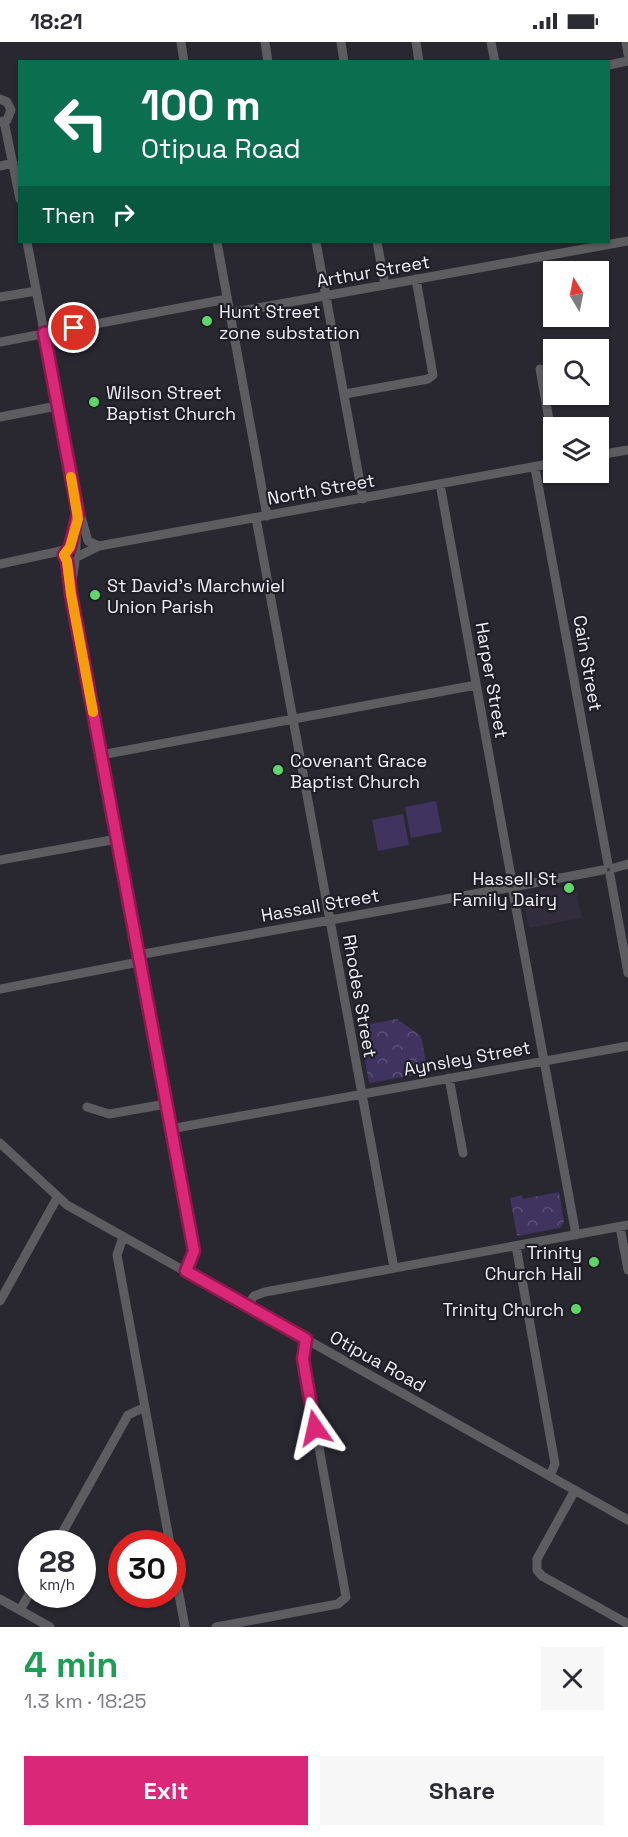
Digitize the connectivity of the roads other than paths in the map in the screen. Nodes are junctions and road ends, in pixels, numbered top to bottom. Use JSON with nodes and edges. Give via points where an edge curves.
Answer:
{"nodes":[{"id":1,"x":181,"y":42,"type":"edge"},
{"id":2,"x":265,"y":42,"type":"edge"},
{"id":3,"x":340,"y":42,"type":"edge"},
{"id":4,"x":416,"y":42,"type":"edge"},
{"id":5,"x":491,"y":42,"type":"edge"},
{"id":6,"x":626,"y":42,"type":"edge"},
{"id":7,"x":628,"y":54,"type":"edge"},
{"id":8,"x":184,"y":60,"type":"edge"},
{"id":9,"x":268,"y":60,"type":"edge"},
{"id":10,"x":344,"y":60,"type":"edge"},
{"id":11,"x":419,"y":60,"type":"edge"},
{"id":12,"x":495,"y":60,"type":"edge"},
{"id":13,"x":628,"y":61,"type":"edge"},
{"id":14,"x":610,"y":66,"type":"edge"},
{"id":15,"x":0,"y":99,"type":"edge"},
{"id":16,"x":15,"y":110,"type":"edge"},
{"id":17,"x":2,"y":122,"type":"edge"},
{"id":18,"x":13,"y":163,"type":"junction"},
{"id":19,"x":0,"y":166,"type":"edge"},
{"id":20,"x":18,"y":189,"type":"edge"},
{"id":21,"x":628,"y":241,"type":"edge"},
{"id":22,"x":27,"y":243,"type":"edge"},
{"id":23,"x":217,"y":243,"type":"edge"},
{"id":24,"x":316,"y":243,"type":"edge"},
{"id":25,"x":377,"y":243,"type":"edge"},
{"id":26,"x":610,"y":243,"type":"edge"},
{"id":27,"x":596,"y":244,"type":"edge"},
{"id":28,"x":416,"y":279,"type":"junction"},
{"id":29,"x":385,"y":285,"type":"junction"},
{"id":30,"x":36,"y":291,"type":"junction"},
{"id":31,"x":326,"y":296,"type":"junction"},
{"id":32,"x":0,"y":297,"type":"edge"},
{"id":33,"x":227,"y":299,"type":"junction"},
{"id":34,"x":230,"y":313,"type":"junction"},
{"id":35,"x":44,"y":333,"type":"junction"},
{"id":36,"x":0,"y":342,"type":"edge"},
{"id":37,"x":540,"y":369,"type":"dead end"},
{"id":38,"x":345,"y":394,"type":"junction"},
{"id":39,"x":57,"y":406,"type":"junction"},
{"id":40,"x":0,"y":417,"type":"edge"},
{"id":41,"x":549,"y":417,"type":"edge"},
{"id":42,"x":628,"y":450,"type":"edge"},
{"id":43,"x":609,"y":453,"type":"edge"},
{"id":44,"x":543,"y":466,"type":"edge"},
{"id":45,"x":536,"y":468,"type":"junction"},
{"id":46,"x":440,"y":484,"type":"junction"},
{"id":47,"x":363,"y":498,"type":"junction"},
{"id":48,"x":77,"y":505,"type":"junction"},
{"id":49,"x":267,"y":516,"type":"junction"},
{"id":50,"x":256,"y":518,"type":"junction"},
{"id":51,"x":97,"y":547,"type":"junction"},
{"id":52,"x":72,"y":554,"type":"junction"},
{"id":53,"x":0,"y":564,"type":"edge"},
{"id":54,"x":476,"y":685,"type":"junction"},
{"id":55,"x":293,"y":719,"type":"junction"},
{"id":56,"x":101,"y":754,"type":"junction"},
{"id":57,"x":117,"y":839,"type":"junction"},
{"id":58,"x":0,"y":860,"type":"edge"},
{"id":59,"x":628,"y":864,"type":"edge"},
{"id":60,"x":609,"y":869,"type":"junction"},
{"id":61,"x":513,"y":887,"type":"junction"},
{"id":62,"x":330,"y":920,"type":"junction"},
{"id":63,"x":139,"y":959,"type":"junction"},
{"id":64,"x":628,"y":973,"type":"edge"},
{"id":65,"x":0,"y":989,"type":"edge"},
{"id":66,"x":628,"y":1046,"type":"edge"},
{"id":67,"x":544,"y":1061,"type":"junction"},
{"id":68,"x":449,"y":1078,"type":"junction"},
{"id":69,"x":361,"y":1095,"type":"junction"},
{"id":70,"x":166,"y":1104,"type":"junction"},
{"id":71,"x":87,"y":1107,"type":"dead end"},
{"id":72,"x":170,"y":1129,"type":"junction"},
{"id":73,"x":1,"y":1146,"type":"edge"},
{"id":74,"x":463,"y":1153,"type":"dead end"},
{"id":75,"x":57,"y":1198,"type":"junction"},
{"id":76,"x":624,"y":1226,"type":"edge"},
{"id":77,"x":576,"y":1235,"type":"junction"},
{"id":78,"x":123,"y":1237,"type":"junction"},
{"id":79,"x":516,"y":1246,"type":"junction"},
{"id":80,"x":394,"y":1268,"type":"junction"},
{"id":81,"x":628,"y":1270,"type":"edge"},
{"id":82,"x":186,"y":1271,"type":"junction"},
{"id":83,"x":0,"y":1301,"type":"edge"},
{"id":84,"x":247,"y":1306,"type":"junction"},
{"id":85,"x":306,"y":1339,"type":"junction"},
{"id":86,"x":145,"y":1407,"type":"junction"},
{"id":87,"x":550,"y":1476,"type":"junction"},
{"id":88,"x":576,"y":1491,"type":"junction"},
{"id":89,"x":628,"y":1520,"type":"edge"},
{"id":90,"x":65,"y":1530,"type":"edge"},
{"id":91,"x":167,"y":1530,"type":"edge"},
{"id":92,"x":0,"y":1599,"type":"edge"},
{"id":93,"x":181,"y":1608,"type":"edge"},
{"id":94,"x":20,"y":1610,"type":"joint"},
{"id":95,"x":628,"y":1624,"type":"edge"},
{"id":96,"x":50,"y":1627,"type":"edge"},
{"id":97,"x":185,"y":1627,"type":"edge"},
{"id":98,"x":216,"y":1627,"type":"edge"}],
"edges":[{"from":1,"to":8,"type":"street"},
{"from":2,"to":9,"type":"street"},
{"from":3,"to":10,"type":"street"},
{"from":4,"to":11,"type":"street"},
{"from":5,"to":12,"type":"street"},
{"from":6,"to":7,"type":"street"},
{"from":13,"to":14,"type":"street"},
{"from":15,"to":16,"type":"street"},
{"from":16,"to":17,"type":"street"},
{"from":17,"to":18,"type":"street"},
{"from":18,"to":19,"type":"street"},
{"from":18,"to":20,"type":"street"},
{"from":21,"to":26,"type":"street","name":"Arthur Street"},
{"from":22,"to":30,"type":"street"},
{"from":23,"to":33,"type":"street"},
{"from":24,"to":31,"type":"street"},
{"from":25,"to":29,"type":"street"},
{"from":27,"to":28,"type":"street","name":"Arthur Street"},
{"from":28,"to":29,"type":"street","name":"Arthur Street"},
{"from":28,"to":38,"type":"street","via":[[433,375]]},
{"from":29,"to":31,"type":"street","name":"Arthur Street"},
{"from":30,"to":32,"type":"street"},
{"from":30,"to":35,"type":"street"},
{"from":31,"to":34,"type":"street","name":"Arthur Street"},
{"from":31,"to":38,"type":"street"},
{"from":33,"to":34,"type":"street"},
{"from":33,"to":35,"type":"street"},
{"from":34,"to":49,"type":"street"},
{"from":35,"to":36,"type":"street"},
{"from":35,"to":39,"type":"street"},
{"from":37,"to":41,"type":"street"},
{"from":38,"to":47,"type":"street"},
{"from":39,"to":40,"type":"street"},
{"from":39,"to":48,"type":"street"},
{"from":42,"to":43,"type":"street"},
{"from":44,"to":45,"type":"street","name":"North Street"},
{"from":45,"to":46,"type":"street","name":"North Street"},
{"from":45,"to":60,"type":"street","name":"Cain Street"},
{"from":46,"to":47,"type":"street","name":"North Street"},
{"from":46,"to":54,"type":"street","name":"Harper Street"},
{"from":47,"to":49,"type":"street","name":"North Street"},
{"from":48,"to":51,"type":"street","via":[[87,539]]},
{"from":48,"to":52,"type":"street"},
{"from":49,"to":50,"type":"street","name":"North Street"},
{"from":50,"to":51,"type":"street","name":"North Street"},
{"from":50,"to":55,"type":"street","name":"Rhodes Street"},
{"from":51,"to":52,"type":"street","name":"North Street"},
{"from":52,"to":53,"type":"street"},
{"from":52,"to":56,"type":"street","via":[[70,584]]},
{"from":54,"to":55,"type":"street"},
{"from":54,"to":61,"type":"street","name":"Harper Street"},
{"from":55,"to":56,"type":"street"},
{"from":55,"to":62,"type":"street","name":"Rhodes Street"},
{"from":56,"to":57,"type":"street"},
{"from":57,"to":58,"type":"street"},
{"from":57,"to":63,"type":"street"},
{"from":59,"to":60,"type":"street","name":"Hassall Street"},
{"from":60,"to":61,"type":"street","name":"Hassall Street"},
{"from":60,"to":64,"type":"street","name":"Cain Street"},
{"from":61,"to":62,"type":"street","name":"Hassall Street"},
{"from":61,"to":67,"type":"street","name":"Harper Street"},
{"from":62,"to":63,"type":"street","name":"Hassall Street"},
{"from":62,"to":69,"type":"street","name":"Rhodes Street"},
{"from":63,"to":65,"type":"street","name":"Hassall Street"},
{"from":63,"to":70,"type":"street"},
{"from":66,"to":67,"type":"street","name":"Aynsley Street"},
{"from":67,"to":68,"type":"street","name":"Aynsley Street"},
{"from":67,"to":77,"type":"street","name":"Harper Street"},
{"from":68,"to":69,"type":"street","name":"Aynsley Street"},
{"from":68,"to":74,"type":"street"},
{"from":69,"to":72,"type":"street","name":"Aynsley Street"},
{"from":69,"to":80,"type":"street","name":"Rhodes Street"},
{"from":70,"to":71,"type":"street","via":[[109,1114]]},
{"from":70,"to":72,"type":"street"},
{"from":72,"to":82,"type":"street","via":[[194,1251]]},
{"from":73,"to":75,"type":"street","name":"Otipua Road"},
{"from":75,"to":78,"type":"street","name":"Otipua Road"},
{"from":75,"to":83,"type":"street"},
{"from":76,"to":77,"type":"street"},
{"from":76,"to":81,"type":"street"},
{"from":77,"to":79,"type":"street"},
{"from":78,"to":82,"type":"street","name":"Otipua Road"},
{"from":78,"to":86,"type":"street","via":[[117,1255]]},
{"from":79,"to":80,"type":"street"},
{"from":79,"to":87,"type":"street","via":[[555,1464]]},
{"from":80,"to":84,"type":"street","via":[[259,1293]]},
{"from":82,"to":84,"type":"street","name":"Otipua Road"},
{"from":84,"to":85,"type":"street","name":"Otipua Road"},
{"from":85,"to":87,"type":"street","name":"Otipua Road"},
{"from":85,"to":98,"type":"street","via":[[303,1359],[345,1600],[333,1606]]},
{"from":86,"to":90,"type":"street","via":[[128,1415]]},
{"from":86,"to":91,"type":"street"},
{"from":87,"to":88,"type":"street","name":"Otipua Road"},
{"from":88,"to":89,"type":"street","name":"Otipua Road"},
{"from":88,"to":95,"type":"street","via":[[537,1559],[537,1570]]},
{"from":92,"to":94,"type":"street"},
{"from":93,"to":97,"type":"street"},
{"from":94,"to":96,"type":"street"}]}
